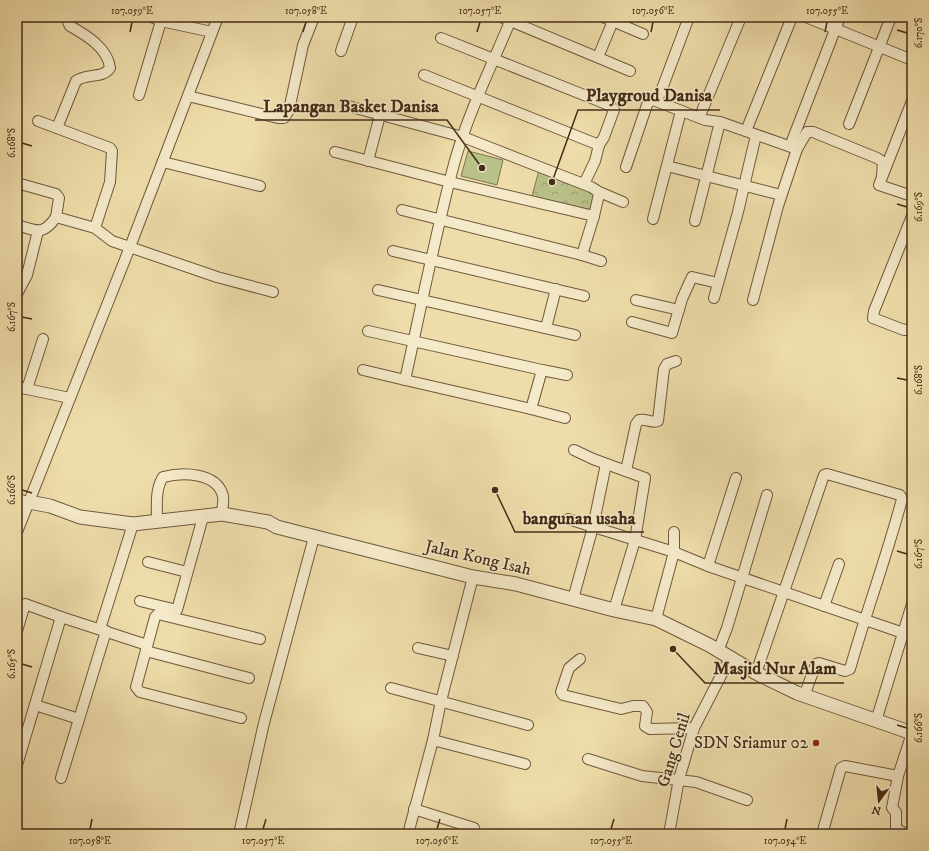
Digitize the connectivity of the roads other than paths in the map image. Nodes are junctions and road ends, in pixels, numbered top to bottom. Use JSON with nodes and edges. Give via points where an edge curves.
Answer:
{"nodes":[{"id":1,"x":68,"y":17,"type":"edge"},
{"id":2,"x":218,"y":17,"type":"edge"},
{"id":3,"x":314,"y":17,"type":"edge"},
{"id":4,"x":353,"y":17,"type":"edge"},
{"id":5,"x":604,"y":17,"type":"edge"},
{"id":6,"x":689,"y":17,"type":"edge"},
{"id":7,"x":741,"y":17,"type":"edge"},
{"id":8,"x":792,"y":17,"type":"edge"},
{"id":9,"x":806,"y":17,"type":"edge"},
{"id":10,"x":840,"y":17,"type":"edge"},
{"id":11,"x":891,"y":17,"type":"edge"},
{"id":12,"x":508,"y":18,"type":"edge"},
{"id":13,"x":157,"y":19,"type":"edge"},
{"id":14,"x":613,"y":21,"type":"junction"},
{"id":15,"x":835,"y":29,"type":"junction"},
{"id":16,"x":212,"y":32,"type":"junction"},
{"id":17,"x":643,"y":34,"type":"dead end"},
{"id":18,"x":441,"y":38,"type":"dead end"},
{"id":19,"x":880,"y":47,"type":"junction"},
{"id":20,"x":341,"y":52,"type":"dead end"},
{"id":21,"x":598,"y":57,"type":"junction"},
{"id":22,"x":495,"y":59,"type":"junction"},
{"id":23,"x":912,"y":60,"type":"edge"},
{"id":24,"x":630,"y":71,"type":"dead end"},
{"id":25,"x":424,"y":75,"type":"dead end"},
{"id":26,"x":660,"y":94,"type":"dead end"},
{"id":27,"x":139,"y":95,"type":"dead end"},
{"id":28,"x":188,"y":96,"type":"junction"},
{"id":29,"x":479,"y":97,"type":"junction"},
{"id":30,"x":912,"y":101,"type":"edge"},
{"id":31,"x":348,"y":106,"type":"dead end"},
{"id":32,"x":681,"y":111,"type":"junction"},
{"id":33,"x":702,"y":111,"type":"dead end"},
{"id":34,"x":380,"y":115,"type":"junction"},
{"id":35,"x":38,"y":121,"type":"dead end"},
{"id":36,"x":720,"y":122,"type":"junction"},
{"id":37,"x":850,"y":124,"type":"dead end"},
{"id":38,"x":57,"y":128,"type":"junction"},
{"id":39,"x":751,"y":133,"type":"junction"},
{"id":40,"x":464,"y":137,"type":"junction"},
{"id":41,"x":599,"y":145,"type":"junction"},
{"id":42,"x":794,"y":145,"type":"junction"},
{"id":43,"x":335,"y":152,"type":"dead end"},
{"id":44,"x":368,"y":161,"type":"junction"},
{"id":45,"x":163,"y":162,"type":"junction"},
{"id":46,"x":667,"y":166,"type":"junction"},
{"id":47,"x":626,"y":167,"type":"dead end"},
{"id":48,"x":882,"y":176,"type":"junction"},
{"id":49,"x":706,"y":177,"type":"junction"},
{"id":50,"x":450,"y":182,"type":"junction"},
{"id":51,"x":17,"y":183,"type":"edge"},
{"id":52,"x":584,"y":184,"type":"junction"},
{"id":53,"x":260,"y":186,"type":"dead end"},
{"id":54,"x":744,"y":186,"type":"junction"},
{"id":55,"x":597,"y":191,"type":"junction"},
{"id":56,"x":782,"y":195,"type":"junction"},
{"id":57,"x":912,"y":196,"type":"edge"},
{"id":58,"x":623,"y":202,"type":"dead end"},
{"id":59,"x":402,"y":210,"type":"dead end"},
{"id":60,"x":594,"y":216,"type":"junction"},
{"id":61,"x":912,"y":216,"type":"edge"},
{"id":62,"x":56,"y":217,"type":"junction"},
{"id":63,"x":653,"y":218,"type":"dead end"},
{"id":64,"x":441,"y":220,"type":"junction"},
{"id":65,"x":695,"y":221,"type":"dead end"},
{"id":66,"x":17,"y":225,"type":"edge"},
{"id":67,"x":95,"y":228,"type":"junction"},
{"id":68,"x":38,"y":232,"type":"junction"},
{"id":69,"x":130,"y":247,"type":"junction"},
{"id":70,"x":393,"y":251,"type":"dead end"},
{"id":71,"x":582,"y":255,"type":"junction"},
{"id":72,"x":432,"y":259,"type":"junction"},
{"id":73,"x":601,"y":261,"type":"dead end"},
{"id":74,"x":718,"y":283,"type":"junction"},
{"id":75,"x":556,"y":289,"type":"junction"},
{"id":76,"x":378,"y":290,"type":"dead end"},
{"id":77,"x":273,"y":292,"type":"dead end"},
{"id":78,"x":17,"y":294,"type":"edge"},
{"id":79,"x":584,"y":296,"type":"dead end"},
{"id":80,"x":714,"y":298,"type":"dead end"},
{"id":81,"x":423,"y":300,"type":"junction"},
{"id":82,"x":636,"y":300,"type":"dead end"},
{"id":83,"x":754,"y":300,"type":"dead end"},
{"id":84,"x":679,"y":310,"type":"junction"},
{"id":85,"x":632,"y":322,"type":"dead end"},
{"id":86,"x":546,"y":328,"type":"junction"},
{"id":87,"x":912,"y":329,"type":"edge"},
{"id":88,"x":368,"y":331,"type":"dead end"},
{"id":89,"x":575,"y":335,"type":"dead end"},
{"id":90,"x":43,"y":339,"type":"dead end"},
{"id":91,"x":413,"y":341,"type":"junction"},
{"id":92,"x":676,"y":361,"type":"dead end"},
{"id":93,"x":363,"y":370,"type":"dead end"},
{"id":94,"x":542,"y":370,"type":"junction"},
{"id":95,"x":567,"y":375,"type":"dead end"},
{"id":96,"x":404,"y":380,"type":"junction"},
{"id":97,"x":22,"y":388,"type":"edge"},
{"id":98,"x":70,"y":398,"type":"junction"},
{"id":99,"x":531,"y":409,"type":"junction"},
{"id":100,"x":565,"y":418,"type":"dead end"},
{"id":101,"x":574,"y":450,"type":"dead end"},
{"id":102,"x":606,"y":464,"type":"junction"},
{"id":103,"x":626,"y":471,"type":"junction"},
{"id":104,"x":736,"y":478,"type":"dead end"},
{"id":105,"x":767,"y":495,"type":"dead end"},
{"id":106,"x":23,"y":500,"type":"edge"},
{"id":107,"x":222,"y":514,"type":"junction"},
{"id":108,"x":203,"y":517,"type":"junction"},
{"id":109,"x":568,"y":519,"type":"dead end"},
{"id":110,"x":157,"y":520,"type":"junction"},
{"id":111,"x":133,"y":524,"type":"junction"},
{"id":112,"x":593,"y":527,"type":"junction"},
{"id":113,"x":17,"y":532,"type":"edge"},
{"id":114,"x":674,"y":532,"type":"dead end"},
{"id":115,"x":314,"y":536,"type":"junction"},
{"id":116,"x":635,"y":540,"type":"junction"},
{"id":117,"x":674,"y":552,"type":"junction"},
{"id":118,"x":148,"y":562,"type":"dead end"},
{"id":119,"x":839,"y":564,"type":"dead end"},
{"id":120,"x":708,"y":566,"type":"junction"},
{"id":121,"x":187,"y":572,"type":"junction"},
{"id":122,"x":473,"y":577,"type":"junction"},
{"id":123,"x":742,"y":578,"type":"junction"},
{"id":124,"x":783,"y":592,"type":"junction"},
{"id":125,"x":573,"y":599,"type":"junction"},
{"id":126,"x":140,"y":601,"type":"dead end"},
{"id":127,"x":912,"y":604,"type":"edge"},
{"id":128,"x":824,"y":606,"type":"junction"},
{"id":129,"x":614,"y":610,"type":"junction"},
{"id":130,"x":61,"y":617,"type":"junction"},
{"id":131,"x":656,"y":619,"type":"junction"},
{"id":132,"x":864,"y":619,"type":"junction"},
{"id":133,"x":103,"y":630,"type":"junction"},
{"id":134,"x":17,"y":631,"type":"edge"},
{"id":135,"x":908,"y":635,"type":"edge"},
{"id":136,"x":260,"y":639,"type":"dead end"},
{"id":137,"x":147,"y":648,"type":"junction"},
{"id":138,"x":418,"y":648,"type":"dead end"},
{"id":139,"x":718,"y":651,"type":"junction"},
{"id":140,"x":453,"y":656,"type":"junction"},
{"id":141,"x":730,"y":658,"type":"junction"},
{"id":142,"x":580,"y":659,"type":"dead end"},
{"id":143,"x":756,"y":673,"type":"junction"},
{"id":144,"x":249,"y":678,"type":"dead end"},
{"id":145,"x":391,"y":688,"type":"dead end"},
{"id":146,"x":804,"y":696,"type":"junction"},
{"id":147,"x":441,"y":701,"type":"junction"},
{"id":148,"x":35,"y":705,"type":"junction"},
{"id":149,"x":241,"y":718,"type":"dead end"},
{"id":150,"x":79,"y":720,"type":"junction"},
{"id":151,"x":876,"y":721,"type":"junction"},
{"id":152,"x":528,"y":726,"type":"dead end"},
{"id":153,"x":694,"y":728,"type":"junction"},
{"id":154,"x":912,"y":733,"type":"edge"},
{"id":155,"x":433,"y":740,"type":"junction"},
{"id":156,"x":588,"y":759,"type":"dead end"},
{"id":157,"x":525,"y":764,"type":"dead end"},
{"id":158,"x":18,"y":765,"type":"edge"},
{"id":159,"x":898,"y":776,"type":"junction"},
{"id":160,"x":61,"y":778,"type":"dead end"},
{"id":161,"x":679,"y":779,"type":"junction"},
{"id":162,"x":747,"y":800,"type":"dead end"},
{"id":163,"x":414,"y":809,"type":"junction"},
{"id":164,"x":474,"y":828,"type":"dead end"},
{"id":165,"x":239,"y":834,"type":"edge"},
{"id":166,"x":408,"y":834,"type":"edge"},
{"id":167,"x":669,"y":834,"type":"edge"},
{"id":168,"x":822,"y":834,"type":"edge"},
{"id":169,"x":907,"y":834,"type":"edge"}],
"edges":[{"from":1,"to":38,"type":"street","via":[[70,26],[96,43],[105,53],[110,68],[106,73],[82,77],[76,81]]},
{"from":2,"to":16,"type":"street"},
{"from":3,"to":28,"type":"street","via":[[303,46],[289,110],[284,118]]},
{"from":4,"to":20,"type":"street"},
{"from":5,"to":14,"type":"street"},
{"from":6,"to":26,"type":"street"},
{"from":7,"to":33,"type":"street"},
{"from":8,"to":39,"type":"street"},
{"from":9,"to":15,"type":"street"},
{"from":10,"to":15,"type":"street"},
{"from":11,"to":19,"type":"street"},
{"from":12,"to":21,"type":"street"},
{"from":12,"to":22,"type":"street"},
{"from":13,"to":16,"type":"street"},
{"from":13,"to":27,"type":"street"},
{"from":14,"to":17,"type":"street"},
{"from":14,"to":21,"type":"street"},
{"from":15,"to":19,"type":"street"},
{"from":15,"to":42,"type":"street"},
{"from":16,"to":28,"type":"street"},
{"from":18,"to":22,"type":"street"},
{"from":19,"to":23,"type":"street"},
{"from":19,"to":37,"type":"street"},
{"from":21,"to":24,"type":"street"},
{"from":22,"to":29,"type":"street"},
{"from":22,"to":41,"type":"street","via":[[609,105],[614,110]]},
{"from":25,"to":29,"type":"street"},
{"from":28,"to":45,"type":"street"},
{"from":29,"to":40,"type":"street"},
{"from":29,"to":41,"type":"street"},
{"from":30,"to":48,"type":"street"},
{"from":31,"to":34,"type":"street"},
{"from":32,"to":36,"type":"street","via":[[705,120]]},
{"from":32,"to":46,"type":"street"},
{"from":32,"to":47,"type":"street","via":[[653,100],[648,102]]},
{"from":34,"to":40,"type":"street"},
{"from":34,"to":44,"type":"street"},
{"from":35,"to":38,"type":"street"},
{"from":36,"to":39,"type":"street"},
{"from":36,"to":49,"type":"street"},
{"from":38,"to":67,"type":"street","via":[[112,151],[110,182]]},
{"from":39,"to":42,"type":"street"},
{"from":39,"to":54,"type":"street"},
{"from":40,"to":50,"type":"street"},
{"from":40,"to":52,"type":"street"},
{"from":41,"to":52,"type":"street","via":[[595,161]]},
{"from":42,"to":48,"type":"street","via":[[807,132],[813,132],[877,158],[883,162]]},
{"from":42,"to":56,"type":"street"},
{"from":43,"to":44,"type":"street"},
{"from":44,"to":50,"type":"street"},
{"from":45,"to":53,"type":"street"},
{"from":45,"to":69,"type":"street"},
{"from":46,"to":49,"type":"street"},
{"from":46,"to":63,"type":"street"},
{"from":48,"to":57,"type":"street","via":[[879,185]]},
{"from":49,"to":54,"type":"street"},
{"from":49,"to":65,"type":"street"},
{"from":50,"to":60,"type":"street"},
{"from":50,"to":64,"type":"street"},
{"from":51,"to":62,"type":"street","via":[[58,195]]},
{"from":52,"to":55,"type":"street"},
{"from":54,"to":56,"type":"street"},
{"from":54,"to":74,"type":"street"},
{"from":55,"to":58,"type":"street"},
{"from":55,"to":60,"type":"street","via":[[599,199]]},
{"from":56,"to":83,"type":"street"},
{"from":59,"to":64,"type":"street"},
{"from":60,"to":71,"type":"street"},
{"from":61,"to":87,"type":"street","via":[[874,311],[874,318],[904,330]]},
{"from":62,"to":67,"type":"street"},
{"from":62,"to":68,"type":"street","via":[[48,228]]},
{"from":64,"to":71,"type":"street"},
{"from":64,"to":72,"type":"street"},
{"from":66,"to":68,"type":"street"},
{"from":67,"to":69,"type":"street","via":[[112,241]]},
{"from":68,"to":78,"type":"street","via":[[27,275]]},
{"from":69,"to":77,"type":"street","via":[[217,277]]},
{"from":69,"to":98,"type":"street"},
{"from":70,"to":72,"type":"street"},
{"from":71,"to":73,"type":"street"},
{"from":72,"to":75,"type":"street"},
{"from":72,"to":81,"type":"street"},
{"from":74,"to":80,"type":"street"},
{"from":74,"to":84,"type":"street","via":[[692,277]]},
{"from":75,"to":79,"type":"street"},
{"from":75,"to":86,"type":"street"},
{"from":76,"to":81,"type":"street"},
{"from":81,"to":86,"type":"street"},
{"from":81,"to":91,"type":"street"},
{"from":82,"to":84,"type":"street"},
{"from":84,"to":85,"type":"street","via":[[672,333]]},
{"from":86,"to":89,"type":"street"},
{"from":88,"to":91,"type":"street"},
{"from":90,"to":97,"type":"street"},
{"from":91,"to":94,"type":"street"},
{"from":91,"to":96,"type":"street"},
{"from":92,"to":103,"type":"street","via":[[667,364],[664,370],[658,422],[643,419],[637,422]]},
{"from":93,"to":96,"type":"street"},
{"from":94,"to":95,"type":"street"},
{"from":94,"to":99,"type":"street"},
{"from":96,"to":99,"type":"street"},
{"from":97,"to":98,"type":"street"},
{"from":98,"to":106,"type":"street"},
{"from":99,"to":100,"type":"street"},
{"from":101,"to":102,"type":"street"},
{"from":102,"to":103,"type":"street"},
{"from":102,"to":112,"type":"street"},
{"from":103,"to":116,"type":"street","via":[[645,478]]},
{"from":104,"to":120,"type":"street"},
{"from":105,"to":123,"type":"street"},
{"from":106,"to":111,"type":"street","name":"Jalan Kong Isah","via":[[50,506],[80,518]]},
{"from":106,"to":113,"type":"street"},
{"from":107,"to":108,"type":"street","name":"Jalan Kong Isah"},
{"from":107,"to":110,"type":"street","via":[[223,497],[216,485],[191,474],[176,474],[163,477],[160,482],[157,494]]},
{"from":107,"to":115,"type":"street","name":"Jalan Kong Isah","via":[[268,522],[277,527]]},
{"from":108,"to":110,"type":"street","name":"Jalan Kong Isah"},
{"from":108,"to":121,"type":"street"},
{"from":109,"to":112,"type":"street"},
{"from":110,"to":111,"type":"street","name":"Jalan Kong Isah"},
{"from":111,"to":133,"type":"street"},
{"from":112,"to":116,"type":"street"},
{"from":112,"to":125,"type":"street"},
{"from":114,"to":117,"type":"street"},
{"from":115,"to":122,"type":"street","name":"Jalan Kong Isah"},
{"from":115,"to":165,"type":"street","via":[[266,716]]},
{"from":116,"to":117,"type":"street"},
{"from":116,"to":129,"type":"street"},
{"from":117,"to":120,"type":"street"},
{"from":117,"to":131,"type":"street"},
{"from":118,"to":121,"type":"street"},
{"from":119,"to":128,"type":"street"},
{"from":120,"to":123,"type":"street"},
{"from":121,"to":126,"type":"street","via":[[177,610]]},
{"from":122,"to":125,"type":"street","name":"Jalan Kong Isah","via":[[516,584]]},
{"from":122,"to":140,"type":"street"},
{"from":123,"to":124,"type":"street"},
{"from":123,"to":139,"type":"street"},
{"from":124,"to":128,"type":"street"},
{"from":124,"to":132,"type":"street","via":[[824,476],[828,474],[900,495],[902,499],[889,549]]},
{"from":124,"to":143,"type":"street"},
{"from":125,"to":129,"type":"street","name":"Jalan Kong Isah"},
{"from":127,"to":135,"type":"street"},
{"from":128,"to":132,"type":"street"},
{"from":129,"to":131,"type":"street","name":"Jalan Kong Isah"},
{"from":130,"to":133,"type":"street"},
{"from":130,"to":134,"type":"street","via":[[25,604]]},
{"from":130,"to":148,"type":"street"},
{"from":131,"to":139,"type":"street","name":"Jalan Kong Isah"},
{"from":132,"to":135,"type":"street"},
{"from":132,"to":146,"type":"street","via":[[850,669],[845,671],[817,663],[814,665]]},
{"from":133,"to":137,"type":"street"},
{"from":133,"to":150,"type":"street"},
{"from":135,"to":151,"type":"street"},
{"from":136,"to":137,"type":"street","via":[[161,614],[155,617]]},
{"from":137,"to":144,"type":"street"},
{"from":137,"to":149,"type":"street","via":[[136,687],[139,692]]},
{"from":138,"to":140,"type":"street"},
{"from":139,"to":141,"type":"street","name":"Jalan Kong Isah"},
{"from":140,"to":147,"type":"street"},
{"from":141,"to":143,"type":"street","name":"Jalan Kong Isah"},
{"from":141,"to":153,"type":"street","name":"Gang Cenil"},
{"from":142,"to":153,"type":"street","via":[[569,668],[561,692],[563,695],[621,709],[643,706],[646,709],[645,726],[650,729]]},
{"from":143,"to":146,"type":"street","name":"Jalan Kong Isah"},
{"from":145,"to":147,"type":"street"},
{"from":146,"to":151,"type":"street","name":"Jalan Kong Isah"},
{"from":147,"to":152,"type":"street"},
{"from":147,"to":155,"type":"street"},
{"from":148,"to":150,"type":"street"},
{"from":148,"to":158,"type":"street"},
{"from":150,"to":160,"type":"street"},
{"from":151,"to":154,"type":"street","name":"Jalan Kong Isah"},
{"from":153,"to":161,"type":"street","name":"Gang Cenil"},
{"from":154,"to":159,"type":"street"},
{"from":155,"to":157,"type":"street"},
{"from":155,"to":163,"type":"street"},
{"from":156,"to":161,"type":"street","via":[[637,775]]},
{"from":159,"to":168,"type":"street","via":[[845,766],[841,768]]},
{"from":159,"to":169,"type":"street","via":[[892,808],[896,812],[896,829]]},
{"from":161,"to":162,"type":"street","via":[[696,782]]},
{"from":161,"to":167,"type":"street","name":"Gang Cenil"},
{"from":163,"to":164,"type":"street"},
{"from":163,"to":166,"type":"street"}]}
